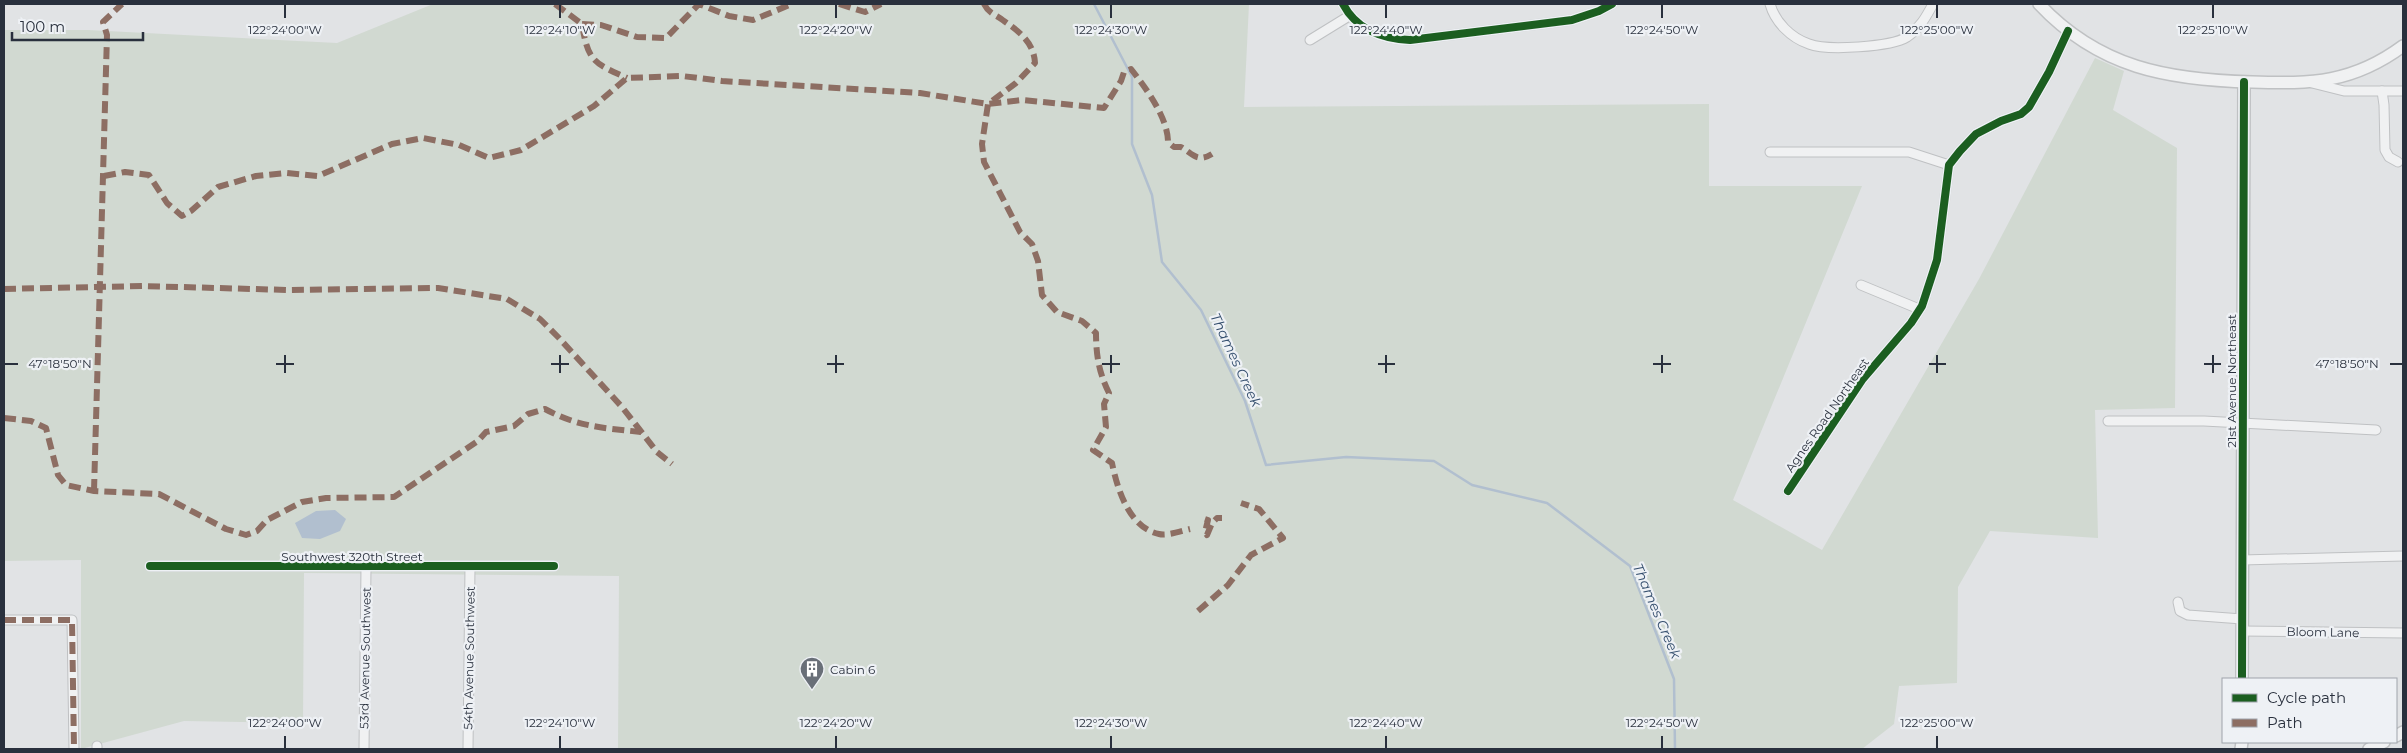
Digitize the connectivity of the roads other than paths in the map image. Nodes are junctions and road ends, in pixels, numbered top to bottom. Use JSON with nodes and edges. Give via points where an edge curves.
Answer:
{"nodes":[{"id":1,"x":1343,"y":4,"type":"edge"},
{"id":2,"x":1612,"y":4,"type":"edge"},
{"id":3,"x":1770,"y":4,"type":"edge"},
{"id":4,"x":1933,"y":4,"type":"edge"},
{"id":5,"x":2039,"y":4,"type":"edge"},
{"id":6,"x":1349,"y":16,"type":"junction"},
{"id":7,"x":2068,"y":31,"type":"junction"},
{"id":8,"x":1310,"y":40,"type":"dead end"},
{"id":9,"x":2403,"y":46,"type":"edge"},
{"id":10,"x":2244,"y":82,"type":"junction"},
{"id":11,"x":2308,"y":82,"type":"junction"},
{"id":12,"x":2382,"y":91,"type":"junction"},
{"id":13,"x":2403,"y":91,"type":"edge"},
{"id":14,"x":1770,"y":152,"type":"dead end"},
{"id":15,"x":2398,"y":162,"type":"dead end"},
{"id":16,"x":1949,"y":165,"type":"junction"},
{"id":17,"x":1861,"y":284,"type":"dead end"},
{"id":18,"x":1919,"y":309,"type":"junction"},
{"id":19,"x":2108,"y":421,"type":"dead end"},
{"id":20,"x":2242,"y":422,"type":"junction"},
{"id":21,"x":2376,"y":430,"type":"dead end"},
{"id":22,"x":1788,"y":491,"type":"dead end"},
{"id":23,"x":2403,"y":556,"type":"edge"},
{"id":24,"x":2242,"y":560,"type":"junction"},
{"id":25,"x":150,"y":566,"type":"dead end"},
{"id":26,"x":470,"y":566,"type":"junction"},
{"id":27,"x":554,"y":566,"type":"dead end"},
{"id":28,"x":366,"y":568,"type":"junction"},
{"id":29,"x":2178,"y":602,"type":"dead end"},
{"id":30,"x":4,"y":620,"type":"edge"},
{"id":31,"x":2242,"y":625,"type":"junction"},
{"id":32,"x":2403,"y":633,"type":"edge"},
{"id":33,"x":2242,"y":678,"type":"edge"},
{"id":34,"x":2382,"y":743,"type":"edge"},
{"id":35,"x":74,"y":749,"type":"edge"},
{"id":36,"x":364,"y":749,"type":"edge"},
{"id":37,"x":468,"y":749,"type":"edge"},
{"id":38,"x":2369,"y":749,"type":"edge"}],
"edges":[{"from":1,"to":6,"type":"street"},
{"from":2,"to":6,"type":"street","via":[[1599,12],[1572,20],[1410,40],[1380,36]]},
{"from":3,"to":4,"type":"street","via":[[1779,22],[1792,35],[1810,45],[1821,46],[1896,42],[1921,26]]},
{"from":5,"to":7,"type":"street"},
{"from":6,"to":8,"type":"street"},
{"from":7,"to":10,"type":"street","via":[[2114,58],[2152,71],[2202,81]]},
{"from":7,"to":16,"type":"street","via":[[2029,106],[2021,114],[1976,134]]},
{"from":9,"to":11,"type":"street","via":[[2355,73],[2329,81]]},
{"from":10,"to":11,"type":"street"},
{"from":10,"to":20,"type":"street","name":"21st Avenue Northeast"},
{"from":11,"to":12,"type":"street","via":[[2344,91]]},
{"from":12,"to":13,"type":"street"},
{"from":12,"to":15,"type":"street","via":[[2385,150]]},
{"from":14,"to":16,"type":"street","via":[[1902,151]]},
{"from":16,"to":18,"type":"street","name":"Agnes Road Northeast","via":[[1937,260]]},
{"from":17,"to":18,"type":"street"},
{"from":18,"to":22,"type":"street","name":"Agnes Road Northeast","via":[[1911,323],[1862,380]]},
{"from":19,"to":20,"type":"street"},
{"from":20,"to":21,"type":"street"},
{"from":20,"to":24,"type":"street","name":"21st Avenue Northeast"},
{"from":23,"to":24,"type":"street"},
{"from":24,"to":31,"type":"street","name":"21st Avenue Northeast"},
{"from":25,"to":28,"type":"street","name":"Southwest 320th Street"},
{"from":26,"to":27,"type":"street","name":"Southwest 320th Street"},
{"from":26,"to":28,"type":"street","name":"Southwest 320th Street"},
{"from":26,"to":37,"type":"street","name":"54th Avenue Southwest"},
{"from":28,"to":36,"type":"street","name":"53rd Avenue Southwest"},
{"from":29,"to":31,"type":"street","name":"Bloom Lane","via":[[2180,612],[2188,615]]},
{"from":30,"to":35,"type":"street","via":[[72,620]]},
{"from":31,"to":32,"type":"street","name":"Bloom Lane"},
{"from":31,"to":33,"type":"street","name":"21st Avenue Northeast"},
{"from":34,"to":38,"type":"street"}]}
